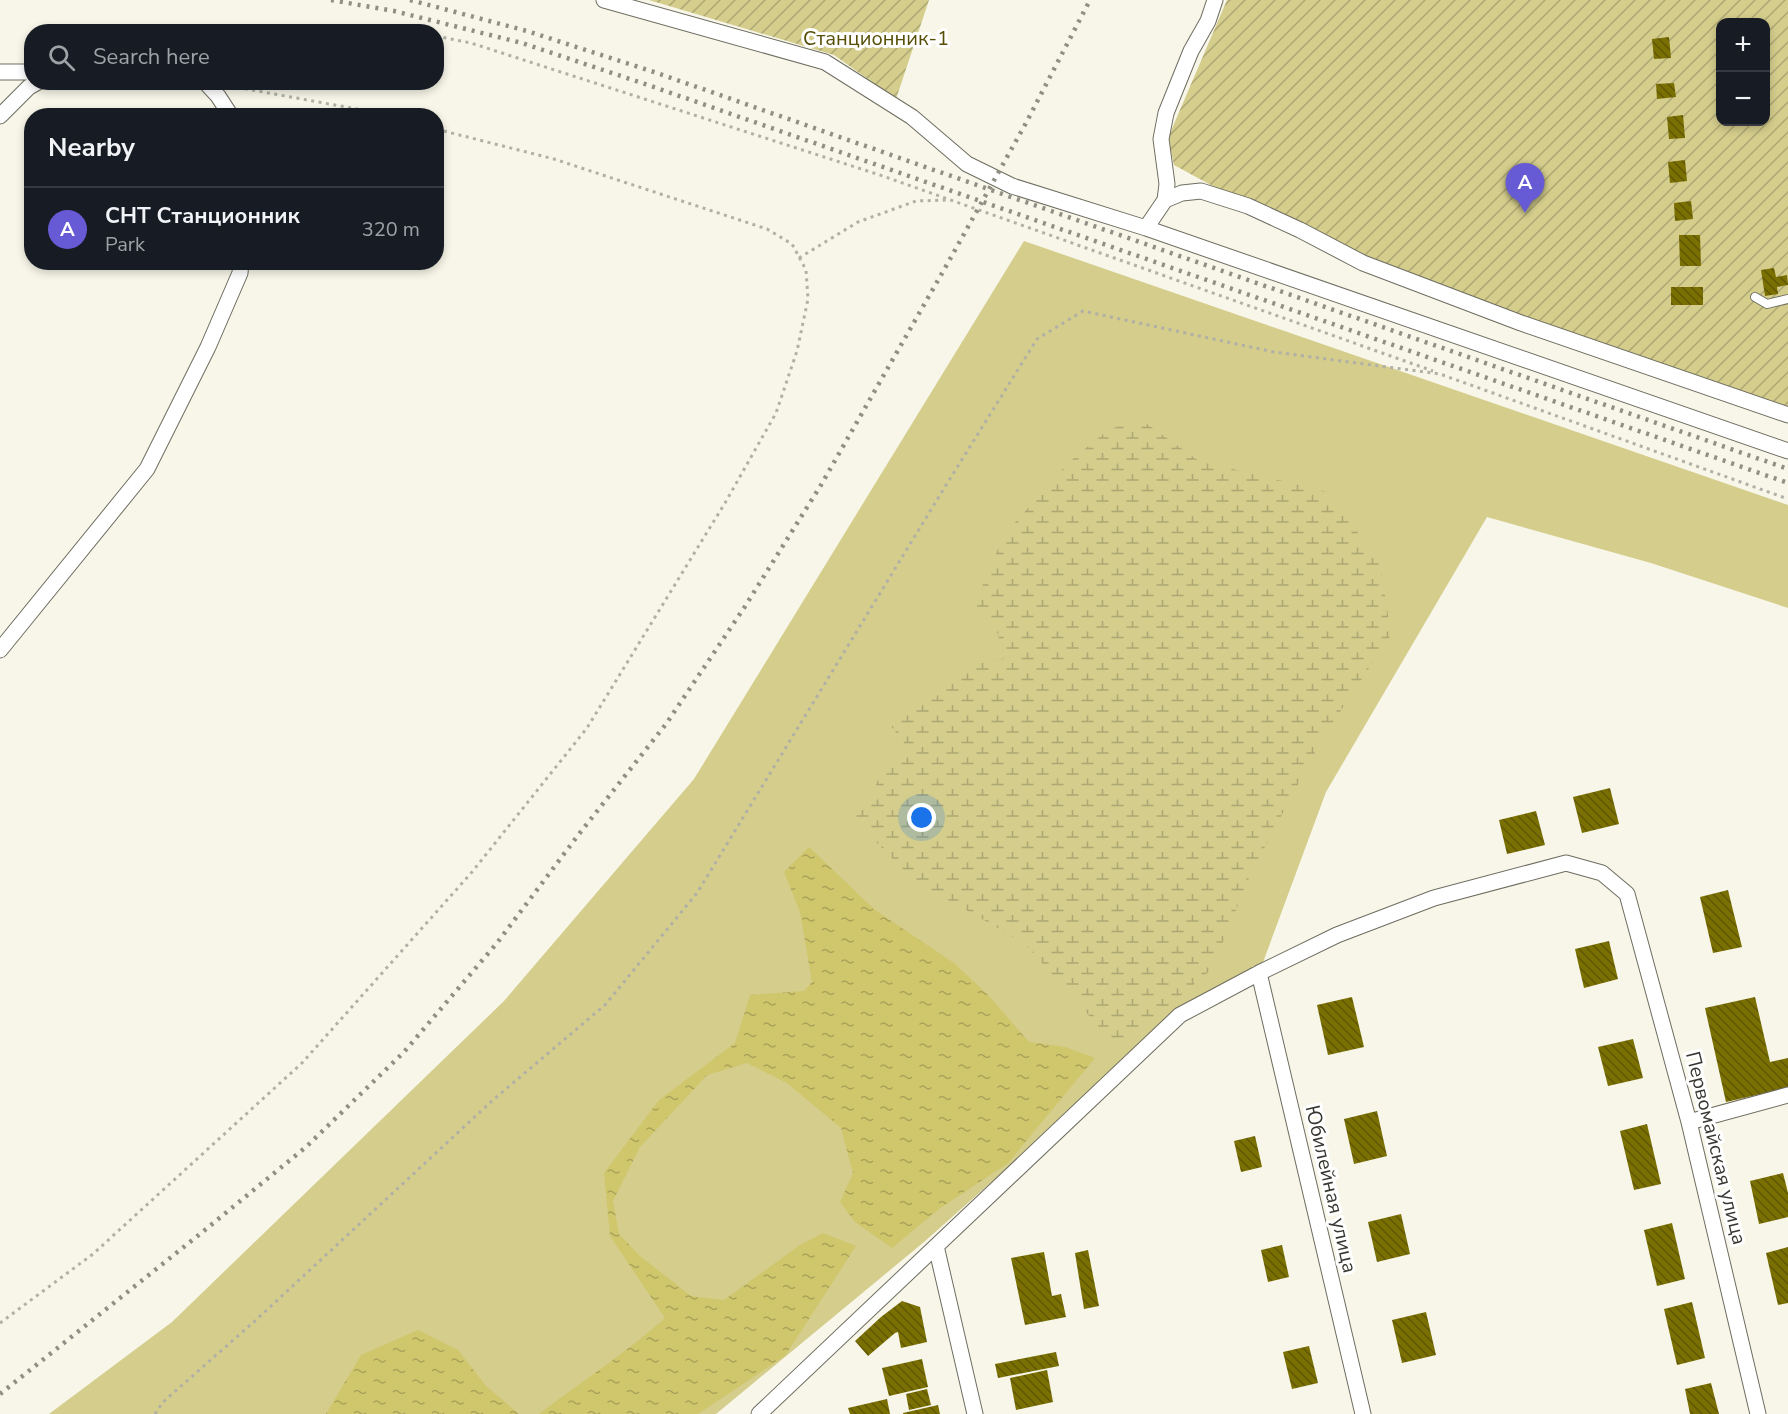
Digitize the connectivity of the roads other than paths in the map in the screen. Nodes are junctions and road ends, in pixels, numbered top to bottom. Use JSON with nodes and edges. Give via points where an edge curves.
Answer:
{"nodes":[{"id":1,"x":604,"y":0,"type":"edge"},
{"id":2,"x":1215,"y":0,"type":"edge"},
{"id":3,"x":0,"y":72,"type":"edge"},
{"id":4,"x":24,"y":72,"type":"edge"},
{"id":5,"x":26,"y":90,"type":"edge"},
{"id":6,"x":212,"y":90,"type":"edge"},
{"id":7,"x":226,"y":108,"type":"edge"},
{"id":8,"x":0,"y":116,"type":"edge"},
{"id":9,"x":1165,"y":200,"type":"junction"},
{"id":10,"x":1146,"y":228,"type":"junction"},
{"id":11,"x":240,"y":270,"type":"edge"},
{"id":12,"x":1755,"y":297,"type":"dead end"},
{"id":13,"x":1788,"y":299,"type":"edge"},
{"id":14,"x":1788,"y":415,"type":"edge"},
{"id":15,"x":1788,"y":451,"type":"edge"},
{"id":16,"x":0,"y":650,"type":"edge"},
{"id":17,"x":1259,"y":973,"type":"junction"},
{"id":18,"x":1788,"y":1095,"type":"edge"},
{"id":19,"x":1689,"y":1122,"type":"junction"},
{"id":20,"x":936,"y":1246,"type":"junction"},
{"id":21,"x":759,"y":1414,"type":"edge"},
{"id":22,"x":975,"y":1414,"type":"edge"},
{"id":23,"x":1363,"y":1414,"type":"edge"},
{"id":24,"x":1758,"y":1414,"type":"edge"}],
"edges":[{"from":1,"to":10,"type":"street","via":[[825,62],[912,117],[968,164],[1012,186]]},
{"from":2,"to":9,"type":"street","via":[[1166,113],[1161,139],[1167,184]]},
{"from":3,"to":4,"type":"street"},
{"from":5,"to":8,"type":"street"},
{"from":6,"to":7,"type":"street"},
{"from":9,"to":10,"type":"street"},
{"from":9,"to":14,"type":"street","via":[[1201,191],[1248,206],[1363,263],[1521,323]]},
{"from":10,"to":15,"type":"street"},
{"from":11,"to":16,"type":"street","via":[[208,347],[147,469]]},
{"from":12,"to":13,"type":"lane","via":[[1767,304]]},
{"from":17,"to":19,"type":"street","name":"Первомайская улица","via":[[1337,935],[1434,898],[1566,863],[1602,873],[1627,894]]},
{"from":17,"to":20,"type":"street","via":[[1179,1015]]},
{"from":17,"to":23,"type":"street","name":"Юбилейная улица"},
{"from":18,"to":19,"type":"street"},
{"from":19,"to":24,"type":"street","name":"Первомайская улица"},
{"from":20,"to":21,"type":"street"},
{"from":20,"to":22,"type":"street"}]}
